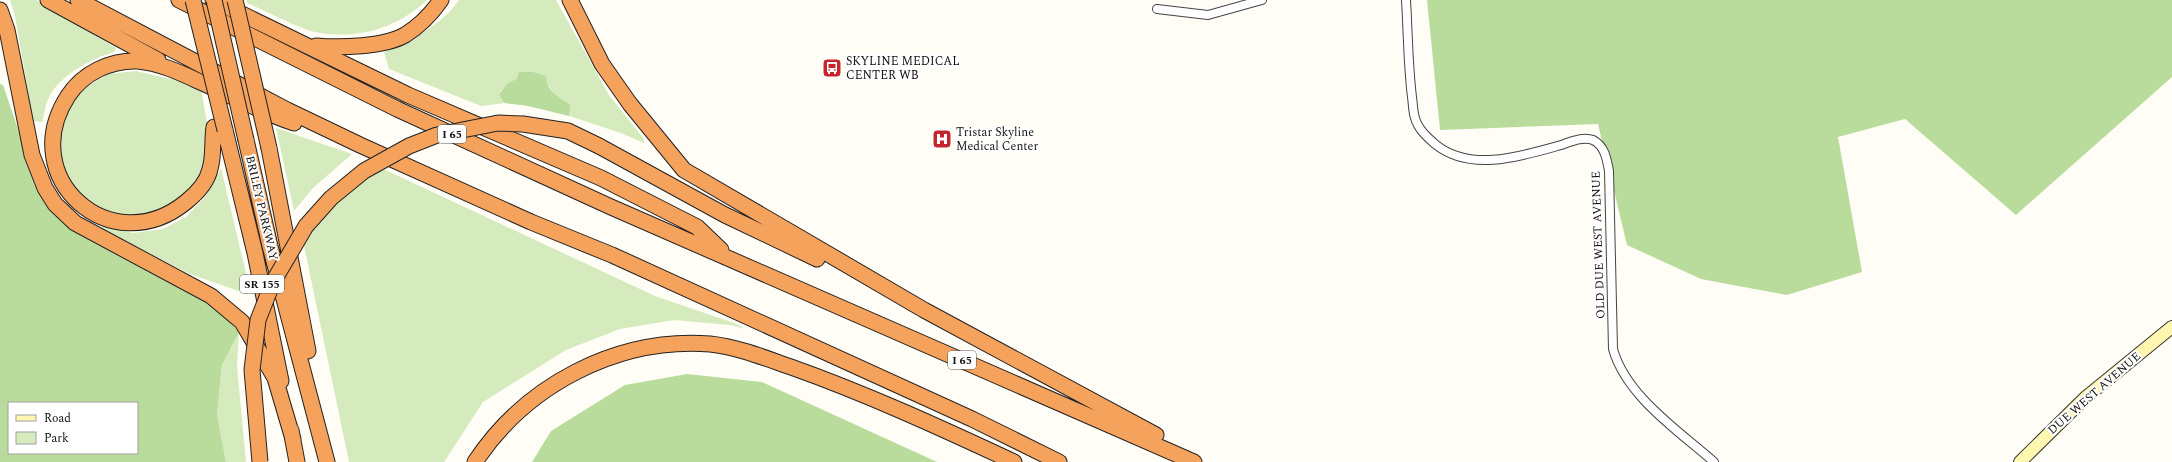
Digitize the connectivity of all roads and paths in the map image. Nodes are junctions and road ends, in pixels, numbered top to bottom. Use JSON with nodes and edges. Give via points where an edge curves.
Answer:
{"nodes":[{"id":1,"x":48,"y":0,"type":"edge"},
{"id":2,"x":78,"y":0,"type":"edge"},
{"id":3,"x":179,"y":0,"type":"edge"},
{"id":4,"x":192,"y":0,"type":"edge"},
{"id":5,"x":213,"y":0,"type":"edge"},
{"id":6,"x":235,"y":0,"type":"edge"},
{"id":7,"x":441,"y":0,"type":"edge"},
{"id":8,"x":570,"y":0,"type":"edge"},
{"id":9,"x":1262,"y":0,"type":"edge"},
{"id":10,"x":1406,"y":0,"type":"edge"},
{"id":11,"x":1157,"y":9,"type":"dead end"},
{"id":12,"x":0,"y":10,"type":"edge"},
{"id":13,"x":282,"y":33,"type":"junction"},
{"id":14,"x":193,"y":78,"type":"junction"},
{"id":15,"x":220,"y":128,"type":"junction"},
{"id":16,"x":360,"y":145,"type":"junction"},
{"id":17,"x":729,"y":257,"type":"junction"},
{"id":18,"x":924,"y":310,"type":"junction"},
{"id":19,"x":2172,"y":327,"type":"edge"},
{"id":20,"x":293,"y":439,"type":"junction"},
{"id":21,"x":323,"y":440,"type":"junction"},
{"id":22,"x":260,"y":462,"type":"edge"},
{"id":23,"x":297,"y":462,"type":"edge"},
{"id":24,"x":327,"y":462,"type":"edge"},
{"id":25,"x":475,"y":462,"type":"edge"},
{"id":26,"x":1014,"y":462,"type":"edge"},
{"id":27,"x":1060,"y":462,"type":"edge"},
{"id":28,"x":1194,"y":462,"type":"edge"},
{"id":29,"x":1205,"y":462,"type":"edge"},
{"id":30,"x":1714,"y":462,"type":"edge"},
{"id":31,"x":2020,"y":462,"type":"edge"}],
"edges":[{"from":1,"to":14,"type":"highway"},
{"from":2,"to":16,"type":"highway"},
{"from":3,"to":17,"type":"highway","number":"I 65","via":[[397,109]]},
{"from":4,"to":15,"type":"highway","bridge":true,"via":[[204,45]]},
{"from":5,"to":13,"type":"highway"},
{"from":5,"to":21,"type":"highway","name":"BRILEY PARKWAY","number":"SR 155","bridge":true,"via":[[270,246]]},
{"from":6,"to":21,"type":"highway","bridge":true,"via":[[269,148],[323,419]]},
{"from":7,"to":13,"type":"highway","via":[[422,21],[404,35],[381,42],[336,47],[315,46]]},
{"from":8,"to":18,"type":"highway","via":[[602,64],[630,104],[684,170]]},
{"from":9,"to":11,"type":"street","via":[[1208,15]]},
{"from":10,"to":30,"type":"street","name":"OLD DUE WEST AVENUE","via":[[1410,82],[1415,119],[1425,136],[1440,148],[1456,156],[1498,160],[1579,139],[1592,140],[1601,147],[1607,158],[1609,171],[1613,349],[1617,365],[1637,393]]},
{"from":12,"to":20,"type":"highway","via":[[7,30],[32,155],[45,188],[55,204],[75,223],[190,283],[238,318],[275,378]]},
{"from":13,"to":17,"type":"highway","via":[[408,95],[601,178],[697,227]]},
{"from":14,"to":15,"type":"highway","via":[[162,66],[138,61],[115,63],[93,72],[75,85],[61,106],[53,126],[52,154],[61,181],[77,200],[94,213],[113,222],[131,224],[158,218],[176,210],[199,191],[210,170]]},
{"from":14,"to":16,"type":"highway","via":[[290,122]]},
{"from":15,"to":20,"type":"highway","name":"BRILEY PARKWAY","number":"SR 155","via":[[255,253]]},
{"from":16,"to":27,"type":"highway","via":[[531,222],[620,258]]},
{"from":17,"to":28,"type":"highway","number":"I 65"},
{"from":18,"to":22,"type":"highway","bridge":true,"via":[[725,215],[568,131],[498,123],[437,135],[409,146],[364,171],[331,198],[306,226],[273,282],[258,320],[252,370]]},
{"from":18,"to":29,"type":"highway"},
{"from":19,"to":31,"type":"main road","name":"DUE WEST AVENUE","via":[[2085,398]]},
{"from":20,"to":23,"type":"highway","name":"BRILEY PARKWAY","number":"SR 155"},
{"from":21,"to":24,"type":"highway","name":"BRILEY PARKWAY","number":"SR 155"},
{"from":25,"to":26,"type":"highway","via":[[490,438],[516,412],[567,376],[618,354],[684,343],[711,344],[734,349],[826,379]]}]}
